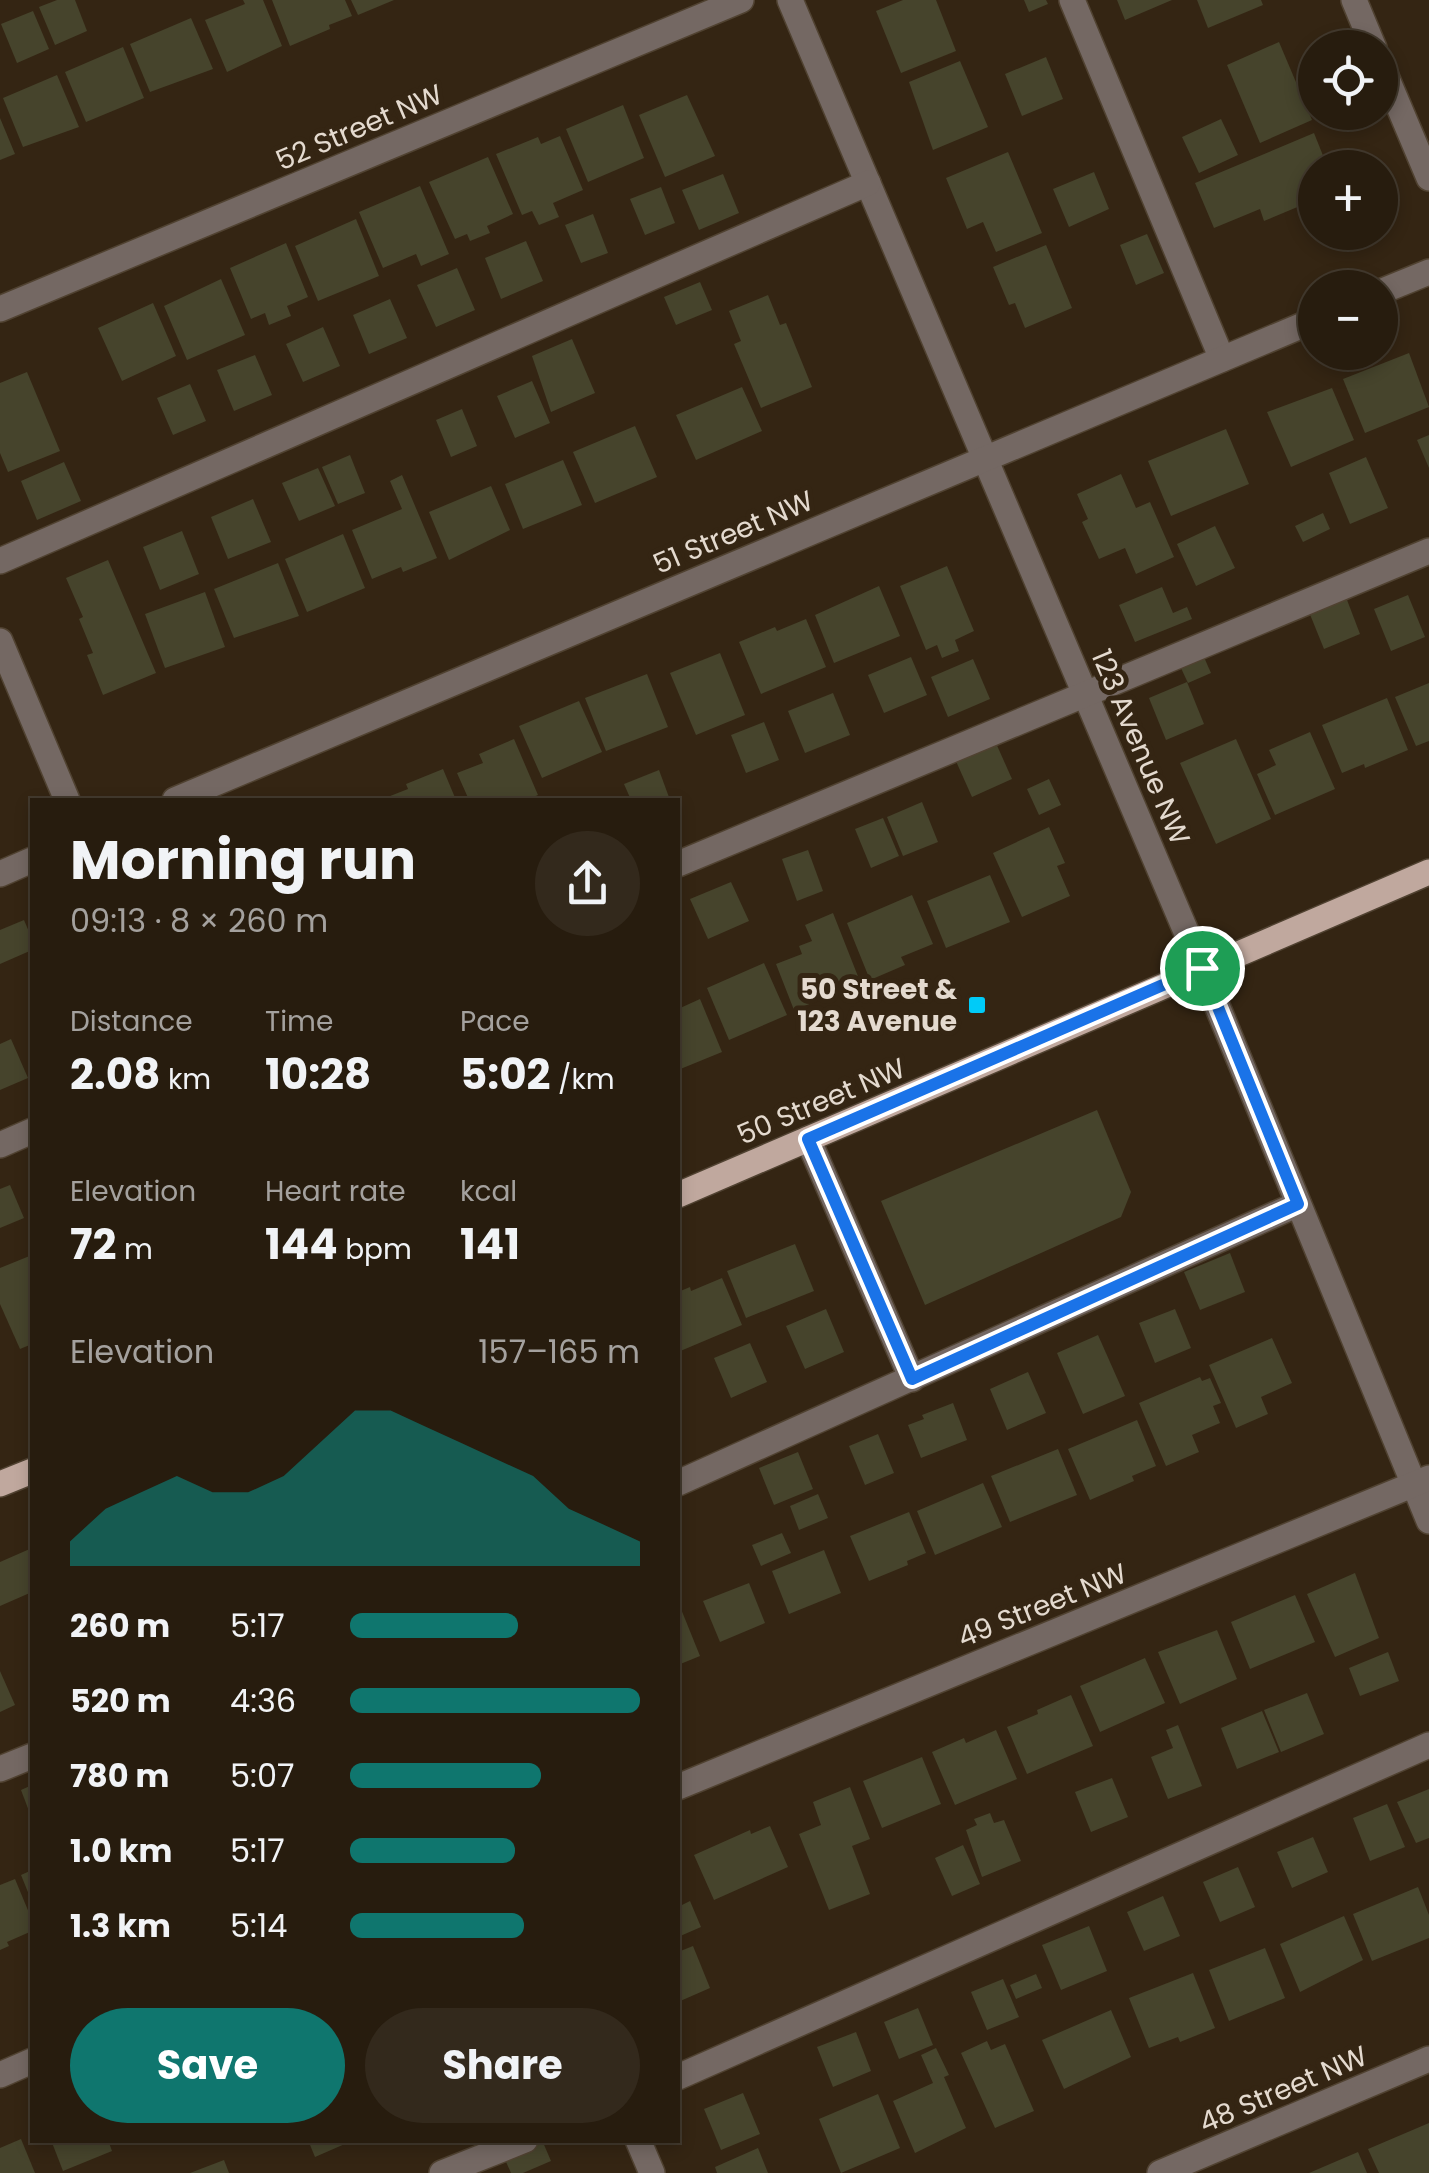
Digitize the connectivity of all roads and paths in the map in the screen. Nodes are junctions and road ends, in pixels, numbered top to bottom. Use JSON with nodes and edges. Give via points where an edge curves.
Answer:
{"nodes":[{"id":1,"x":741,"y":0,"type":"edge"},
{"id":2,"x":790,"y":0,"type":"edge"},
{"id":3,"x":1072,"y":0,"type":"edge"},
{"id":4,"x":1354,"y":0,"type":"edge"},
{"id":5,"x":1366,"y":30,"type":"edge"},
{"id":6,"x":1398,"y":105,"type":"edge"},
{"id":7,"x":1429,"y":178,"type":"edge"},
{"id":8,"x":868,"y":183,"type":"junction"},
{"id":9,"x":1429,"y":272,"type":"edge"},
{"id":10,"x":1398,"y":285,"type":"edge"},
{"id":11,"x":0,"y":309,"type":"edge"},
{"id":12,"x":1298,"y":327,"type":"edge"},
{"id":13,"x":1222,"y":359,"type":"junction"},
{"id":14,"x":986,"y":459,"type":"junction"},
{"id":15,"x":1429,"y":551,"type":"edge"},
{"id":16,"x":0,"y":561,"type":"edge"},
{"id":17,"x":0,"y":641,"type":"edge"},
{"id":18,"x":1086,"y":695,"type":"junction"},
{"id":19,"x":66,"y":798,"type":"edge"},
{"id":20,"x":180,"y":798,"type":"edge"},
{"id":21,"x":30,"y":861,"type":"edge"},
{"id":22,"x":680,"y":863,"type":"edge"},
{"id":23,"x":1429,"y":872,"type":"edge"},
{"id":24,"x":0,"y":874,"type":"edge"},
{"id":25,"x":1202,"y":968,"type":"junction"},
{"id":26,"x":30,"y":1132,"type":"edge"},
{"id":27,"x":808,"y":1139,"type":"junction"},
{"id":28,"x":0,"y":1145,"type":"edge"},
{"id":29,"x":680,"y":1194,"type":"edge"},
{"id":30,"x":1298,"y":1204,"type":"junction"},
{"id":31,"x":912,"y":1379,"type":"junction"},
{"id":32,"x":30,"y":1471,"type":"edge"},
{"id":33,"x":1421,"y":1481,"type":"edge"},
{"id":34,"x":680,"y":1483,"type":"edge"},
{"id":35,"x":0,"y":1484,"type":"edge"},
{"id":36,"x":1429,"y":1522,"type":"edge"},
{"id":37,"x":1429,"y":1745,"type":"edge"},
{"id":38,"x":30,"y":1757,"type":"edge"},
{"id":39,"x":0,"y":1770,"type":"edge"},
{"id":40,"x":680,"y":1786,"type":"edge"},
{"id":41,"x":1429,"y":2059,"type":"edge"},
{"id":42,"x":30,"y":2062,"type":"edge"},
{"id":43,"x":0,"y":2075,"type":"edge"},
{"id":44,"x":680,"y":2076,"type":"edge"},
{"id":45,"x":517,"y":2143,"type":"edge"},
{"id":46,"x":639,"y":2143,"type":"edge"},
{"id":47,"x":442,"y":2173,"type":"edge"},
{"id":48,"x":652,"y":2173,"type":"edge"},
{"id":49,"x":1160,"y":2173,"type":"edge"}],
"edges":[{"from":1,"to":11,"type":"street","name":"52 Street NW"},
{"from":2,"to":8,"type":"street","name":"123 Avenue NW"},
{"from":3,"to":13,"type":"street"},
{"from":4,"to":5,"type":"street"},
{"from":6,"to":7,"type":"street"},
{"from":8,"to":14,"type":"street","name":"123 Avenue NW"},
{"from":8,"to":16,"type":"street"},
{"from":9,"to":10,"type":"street"},
{"from":12,"to":13,"type":"street","name":"51 Street NW"},
{"from":13,"to":14,"type":"street","name":"51 Street NW"},
{"from":14,"to":18,"type":"street","name":"123 Avenue NW"},
{"from":14,"to":20,"type":"street","name":"51 Street NW"},
{"from":15,"to":18,"type":"street"},
{"from":17,"to":19,"type":"street"},
{"from":18,"to":22,"type":"street"},
{"from":18,"to":25,"type":"street","name":"123 Avenue NW"},
{"from":21,"to":24,"type":"street"},
{"from":23,"to":25,"type":"main road","name":"50 Street NW"},
{"from":25,"to":27,"type":"main road","name":"50 Street NW"},
{"from":25,"to":30,"type":"street","name":"123 Avenue NW"},
{"from":26,"to":28,"type":"street"},
{"from":27,"to":29,"type":"main road","name":"50 Street NW"},
{"from":27,"to":31,"type":"street"},
{"from":30,"to":31,"type":"street"},
{"from":30,"to":33,"type":"street","name":"123 Avenue NW"},
{"from":31,"to":34,"type":"street"},
{"from":32,"to":35,"type":"main road"},
{"from":33,"to":36,"type":"street","name":"123 Avenue NW"},
{"from":33,"to":40,"type":"street","name":"49 Street NW"},
{"from":37,"to":44,"type":"street"},
{"from":38,"to":39,"type":"street"},
{"from":41,"to":49,"type":"street","name":"48 Street NW"},
{"from":42,"to":43,"type":"street"},
{"from":45,"to":47,"type":"street"},
{"from":46,"to":48,"type":"street"}]}
